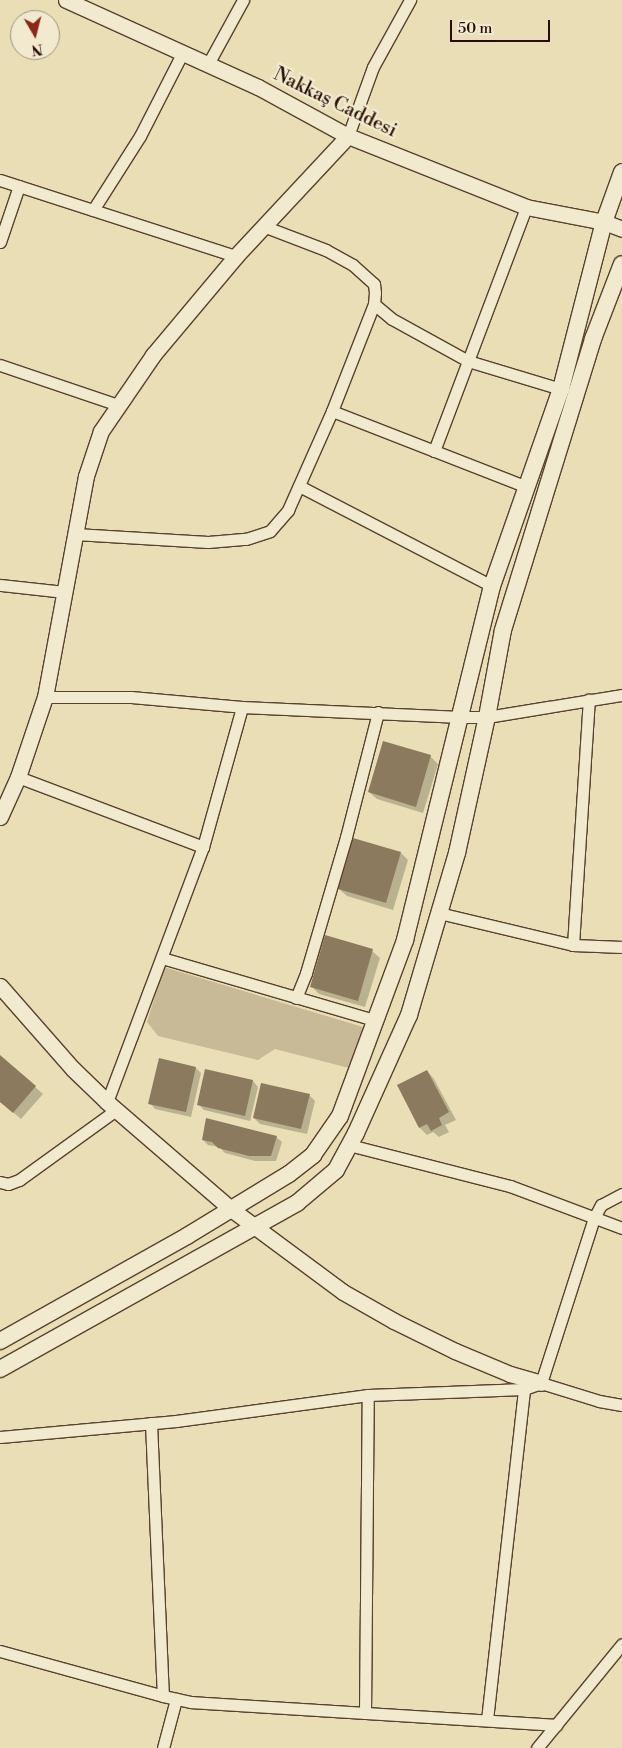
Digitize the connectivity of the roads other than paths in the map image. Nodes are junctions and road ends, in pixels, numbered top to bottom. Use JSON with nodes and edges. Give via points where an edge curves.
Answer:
{"nodes":[{"id":1,"x":66,"y":0,"type":"edge"},
{"id":2,"x":242,"y":0,"type":"edge"},
{"id":3,"x":410,"y":0,"type":"edge"},
{"id":4,"x":184,"y":52,"type":"junction"},
{"id":5,"x":208,"y":64,"type":"junction"},
{"id":6,"x":348,"y":136,"type":"junction"},
{"id":7,"x":622,"y":172,"type":"edge"},
{"id":8,"x":0,"y":180,"type":"edge"},
{"id":9,"x":19,"y":186,"type":"junction"},
{"id":10,"x":526,"y":207,"type":"junction"},
{"id":11,"x":93,"y":210,"type":"junction"},
{"id":12,"x":604,"y":222,"type":"junction"},
{"id":13,"x":263,"y":226,"type":"junction"},
{"id":14,"x":622,"y":229,"type":"edge"},
{"id":15,"x":0,"y":242,"type":"edge"},
{"id":16,"x":236,"y":256,"type":"junction"},
{"id":17,"x":622,"y":264,"type":"edge"},
{"id":18,"x":374,"y":304,"type":"junction"},
{"id":19,"x":468,"y":360,"type":"junction"},
{"id":20,"x":0,"y":366,"type":"edge"},
{"id":21,"x":561,"y":389,"type":"junction"},
{"id":22,"x":118,"y":406,"type":"junction"},
{"id":23,"x":332,"y":411,"type":"junction"},
{"id":24,"x":434,"y":451,"type":"junction"},
{"id":25,"x":299,"y":486,"type":"junction"},
{"id":26,"x":527,"y":486,"type":"junction"},
{"id":27,"x":75,"y":534,"type":"junction"},
{"id":28,"x":0,"y":584,"type":"edge"},
{"id":29,"x":492,"y":586,"type":"junction"},
{"id":30,"x":64,"y":592,"type":"junction"},
{"id":31,"x":622,"y":695,"type":"edge"},
{"id":32,"x":45,"y":696,"type":"junction"},
{"id":33,"x":589,"y":700,"type":"junction"},
{"id":34,"x":242,"y":706,"type":"junction"},
{"id":35,"x":378,"y":712,"type":"junction"},
{"id":36,"x":487,"y":716,"type":"junction"},
{"id":37,"x":461,"y":717,"type":"junction"},
{"id":38,"x":18,"y":776,"type":"junction"},
{"id":39,"x":0,"y":817,"type":"edge"},
{"id":40,"x":203,"y":847,"type":"junction"},
{"id":41,"x":439,"y":913,"type":"junction"},
{"id":42,"x":573,"y":945,"type":"junction"},
{"id":43,"x":622,"y":947,"type":"edge"},
{"id":44,"x":162,"y":958,"type":"junction"},
{"id":45,"x":0,"y":986,"type":"edge"},
{"id":46,"x":296,"y":998,"type":"junction"},
{"id":47,"x":374,"y":1020,"type":"junction"},
{"id":48,"x":112,"y":1106,"type":"junction"},
{"id":49,"x":349,"y":1145,"type":"junction"},
{"id":50,"x":0,"y":1182,"type":"edge"},
{"id":51,"x":622,"y":1194,"type":"edge"},
{"id":52,"x":231,"y":1209,"type":"junction"},
{"id":53,"x":594,"y":1218,"type":"junction"},
{"id":54,"x":255,"y":1225,"type":"junction"},
{"id":55,"x":622,"y":1228,"type":"edge"},
{"id":56,"x":0,"y":1341,"type":"edge"},
{"id":57,"x":0,"y":1369,"type":"edge"},
{"id":58,"x":541,"y":1383,"type":"junction"},
{"id":59,"x":524,"y":1390,"type":"junction"},
{"id":60,"x":368,"y":1395,"type":"junction"},
{"id":61,"x":622,"y":1405,"type":"edge"},
{"id":62,"x":151,"y":1423,"type":"junction"},
{"id":63,"x":0,"y":1437,"type":"edge"},
{"id":64,"x":622,"y":1644,"type":"edge"},
{"id":65,"x":0,"y":1651,"type":"edge"},
{"id":66,"x":163,"y":1696,"type":"junction"},
{"id":67,"x":176,"y":1699,"type":"junction"},
{"id":68,"x":365,"y":1713,"type":"junction"},
{"id":69,"x":487,"y":1720,"type":"junction"},
{"id":70,"x":556,"y":1725,"type":"junction"},
{"id":71,"x":163,"y":1748,"type":"edge"},
{"id":72,"x":537,"y":1748,"type":"edge"}],
"edges":[{"from":1,"to":4,"type":"street","name":"Nakkaş Caddesi"},
{"from":2,"to":5,"type":"street"},
{"from":3,"to":6,"type":"street","via":[[373,67]]},
{"from":4,"to":5,"type":"street","name":"Nakkaş Caddesi"},
{"from":4,"to":11,"type":"street","via":[[140,136]]},
{"from":5,"to":6,"type":"street","name":"Nakkaş Caddesi"},
{"from":6,"to":10,"type":"street","name":"Nakkaş Caddesi"},
{"from":6,"to":13,"type":"street"},
{"from":7,"to":12,"type":"main road"},
{"from":8,"to":9,"type":"street"},
{"from":9,"to":11,"type":"street"},
{"from":9,"to":15,"type":"street"},
{"from":10,"to":12,"type":"street","name":"Nakkaş Caddesi"},
{"from":10,"to":19,"type":"street"},
{"from":11,"to":16,"type":"street"},
{"from":12,"to":14,"type":"street","name":"Nakkaş Caddesi"},
{"from":12,"to":21,"type":"main road"},
{"from":13,"to":16,"type":"street"},
{"from":13,"to":18,"type":"street","via":[[326,250],[359,270],[374,284]]},
{"from":16,"to":22,"type":"street","via":[[153,355]]},
{"from":17,"to":36,"type":"main road","via":[[593,339],[503,630]]},
{"from":18,"to":19,"type":"street","via":[[392,319]]},
{"from":18,"to":23,"type":"street"},
{"from":19,"to":21,"type":"street"},
{"from":19,"to":24,"type":"street"},
{"from":20,"to":22,"type":"street"},
{"from":21,"to":26,"type":"main road"},
{"from":22,"to":27,"type":"street","via":[[101,431],[89,467]]},
{"from":23,"to":24,"type":"street"},
{"from":23,"to":25,"type":"street"},
{"from":24,"to":26,"type":"street"},
{"from":25,"to":27,"type":"street","via":[[288,510],[270,531],[246,539],[208,542]]},
{"from":25,"to":29,"type":"street"},
{"from":26,"to":29,"type":"main road"},
{"from":27,"to":30,"type":"street"},
{"from":28,"to":30,"type":"street"},
{"from":29,"to":37,"type":"main road"},
{"from":30,"to":32,"type":"street"},
{"from":31,"to":33,"type":"street"},
{"from":32,"to":34,"type":"street","via":[[131,697]]},
{"from":32,"to":38,"type":"street"},
{"from":33,"to":36,"type":"street"},
{"from":33,"to":42,"type":"street"},
{"from":34,"to":35,"type":"street"},
{"from":34,"to":40,"type":"street"},
{"from":35,"to":37,"type":"street"},
{"from":35,"to":46,"type":"street","via":[[346,837]]},
{"from":36,"to":37,"type":"street"},
{"from":36,"to":41,"type":"main road","via":[[457,853]]},
{"from":37,"to":47,"type":"main road","via":[[405,940]]},
{"from":38,"to":39,"type":"street"},
{"from":38,"to":40,"type":"street"},
{"from":40,"to":44,"type":"street"},
{"from":41,"to":42,"type":"street"},
{"from":41,"to":49,"type":"main road","via":[[409,1015]]},
{"from":42,"to":43,"type":"street"},
{"from":44,"to":46,"type":"street"},
{"from":44,"to":48,"type":"street"},
{"from":45,"to":48,"type":"street","via":[[73,1070]]},
{"from":46,"to":47,"type":"street"},
{"from":47,"to":52,"type":"main road","via":[[340,1116],[313,1155],[289,1174]]},
{"from":48,"to":50,"type":"street","via":[[19,1180],[8,1184]]},
{"from":48,"to":52,"type":"street"},
{"from":49,"to":53,"type":"street","via":[[510,1186]]},
{"from":49,"to":54,"type":"main road","via":[[336,1170],[297,1203]]},
{"from":51,"to":53,"type":"street","via":[[601,1205]]},
{"from":52,"to":54,"type":"street"},
{"from":52,"to":56,"type":"main road"},
{"from":53,"to":55,"type":"street"},
{"from":53,"to":58,"type":"street"},
{"from":54,"to":57,"type":"main road"},
{"from":54,"to":58,"type":"street","via":[[344,1292],[394,1321],[510,1374]]},
{"from":58,"to":59,"type":"street"},
{"from":58,"to":61,"type":"street"},
{"from":59,"to":60,"type":"street"},
{"from":59,"to":69,"type":"street"},
{"from":60,"to":62,"type":"street"},
{"from":60,"to":68,"type":"street"},
{"from":62,"to":63,"type":"street"},
{"from":62,"to":66,"type":"street"},
{"from":64,"to":70,"type":"street"},
{"from":65,"to":66,"type":"street"},
{"from":66,"to":67,"type":"street"},
{"from":67,"to":68,"type":"street"},
{"from":67,"to":71,"type":"street"},
{"from":68,"to":69,"type":"street"},
{"from":69,"to":70,"type":"street"},
{"from":70,"to":72,"type":"street"}]}
